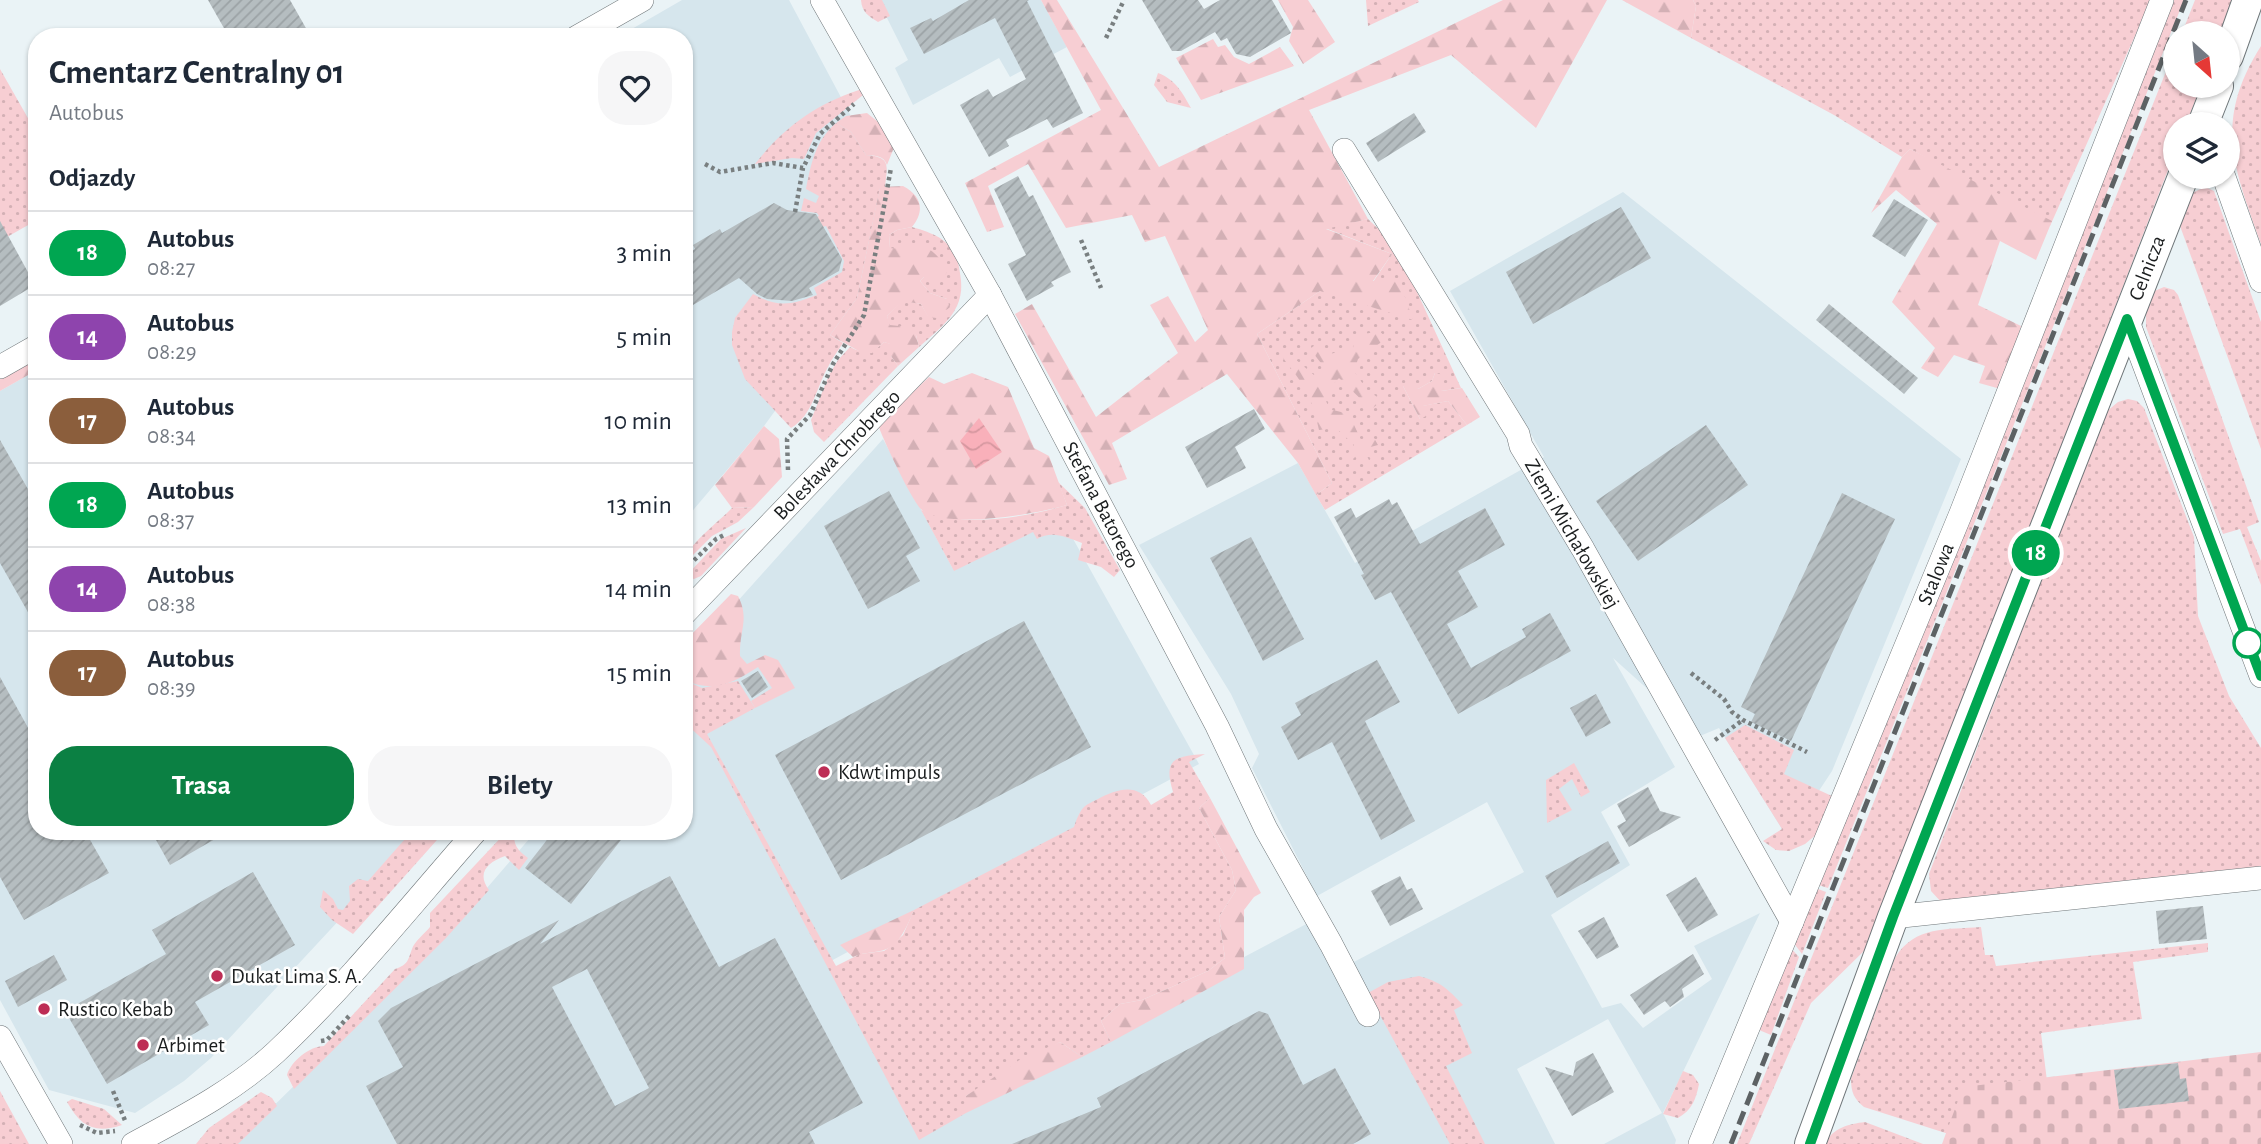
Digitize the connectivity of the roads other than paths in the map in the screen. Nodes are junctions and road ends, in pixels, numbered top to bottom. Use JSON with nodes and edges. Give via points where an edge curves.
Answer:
{"nodes":[{"id":1,"x":642,"y":0,"type":"edge"},
{"id":2,"x":822,"y":0,"type":"edge"},
{"id":3,"x":2162,"y":0,"type":"edge"},
{"id":4,"x":2248,"y":0,"type":"edge"},
{"id":5,"x":2261,"y":11,"type":"edge"},
{"id":6,"x":2240,"y":23,"type":"edge"},
{"id":7,"x":593,"y":28,"type":"edge"},
{"id":8,"x":2240,"y":41,"type":"edge"},
{"id":9,"x":1344,"y":150,"type":"dead end"},
{"id":10,"x":2178,"y":189,"type":"edge"},
{"id":11,"x":2228,"y":189,"type":"edge"},
{"id":12,"x":2261,"y":281,"type":"edge"},
{"id":13,"x":990,"y":295,"type":"junction"},
{"id":14,"x":2127,"y":319,"type":"junction"},
{"id":15,"x":28,"y":351,"type":"edge"},
{"id":16,"x":0,"y":367,"type":"edge"},
{"id":17,"x":693,"y":605,"type":"edge"},
{"id":18,"x":2261,"y":676,"type":"edge"},
{"id":19,"x":468,"y":840,"type":"edge"},
{"id":20,"x":2261,"y":878,"type":"edge"},
{"id":21,"x":1893,"y":917,"type":"junction"},
{"id":22,"x":1792,"y":922,"type":"junction"},
{"id":23,"x":1368,"y":1015,"type":"dead end"},
{"id":24,"x":0,"y":1037,"type":"edge"},
{"id":25,"x":130,"y":1136,"type":"edge"},
{"id":26,"x":61,"y":1144,"type":"edge"},
{"id":27,"x":1700,"y":1144,"type":"edge"},
{"id":28,"x":1810,"y":1144,"type":"edge"}],
"edges":[{"from":1,"to":7,"type":"street"},
{"from":2,"to":13,"type":"street","name":"Stefana Batorego"},
{"from":3,"to":22,"type":"street","name":"Stalowa","via":[[1961,513]]},
{"from":4,"to":6,"type":"street"},
{"from":5,"to":8,"type":"street"},
{"from":9,"to":22,"type":"street","name":"Ziemi Michałowskiej","via":[[1518,434]]},
{"from":10,"to":14,"type":"street","name":"Celnicza"},
{"from":11,"to":12,"type":"street"},
{"from":13,"to":17,"type":"street","name":"Bolesława Chrobrego"},
{"from":13,"to":23,"type":"street","name":"Stefana Batorego","via":[[1217,726],[1266,829]]},
{"from":14,"to":18,"type":"street"},
{"from":14,"to":21,"type":"street","name":"Celnicza"},
{"from":15,"to":16,"type":"street"},
{"from":19,"to":25,"type":"street","via":[[358,967],[276,1052],[204,1106]]},
{"from":20,"to":21,"type":"street"},
{"from":21,"to":28,"type":"street","name":"Celnicza"},
{"from":22,"to":27,"type":"street","name":"Stalowa"},
{"from":24,"to":26,"type":"street"}]}
